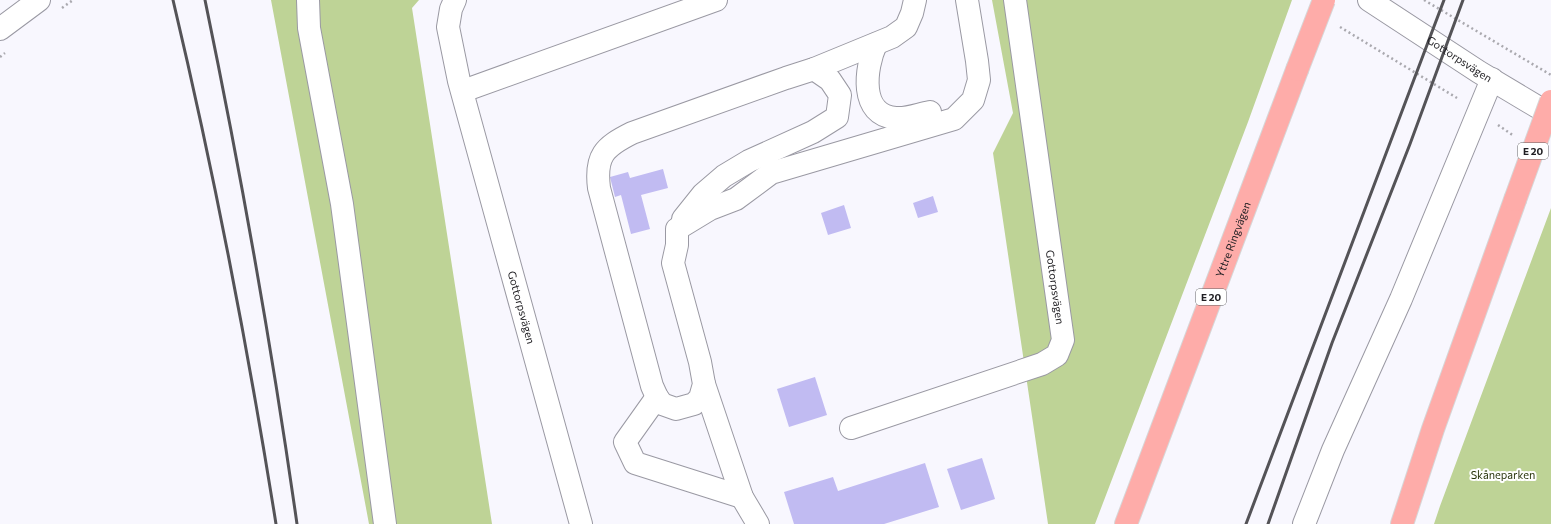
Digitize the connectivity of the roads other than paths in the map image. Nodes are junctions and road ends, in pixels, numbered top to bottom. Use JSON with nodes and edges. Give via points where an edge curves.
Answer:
{"nodes":[{"id":1,"x":40,"y":0,"type":"edge"},
{"id":2,"x":308,"y":0,"type":"edge"},
{"id":3,"x":455,"y":0,"type":"edge"},
{"id":4,"x":716,"y":0,"type":"edge"},
{"id":5,"x":915,"y":0,"type":"edge"},
{"id":6,"x":954,"y":0,"type":"edge"},
{"id":7,"x":967,"y":0,"type":"edge"},
{"id":8,"x":979,"y":0,"type":"edge"},
{"id":9,"x":1015,"y":0,"type":"edge"},
{"id":10,"x":1324,"y":0,"type":"edge"},
{"id":11,"x":1369,"y":0,"type":"edge"},
{"id":12,"x":0,"y":29,"type":"edge"},
{"id":13,"x":876,"y":44,"type":"junction"},
{"id":14,"x":814,"y":70,"type":"junction"},
{"id":15,"x":1492,"y":79,"type":"junction"},
{"id":16,"x":463,"y":91,"type":"junction"},
{"id":17,"x":1551,"y":101,"type":"edge"},
{"id":18,"x":1551,"y":115,"type":"edge"},
{"id":19,"x":736,"y":199,"type":"junction"},
{"id":20,"x":677,"y":229,"type":"junction"},
{"id":21,"x":704,"y":384,"type":"junction"},
{"id":22,"x":656,"y":397,"type":"junction"},
{"id":23,"x":851,"y":428,"type":"dead end"},
{"id":24,"x":742,"y":496,"type":"junction"},
{"id":25,"x":385,"y":524,"type":"edge"},
{"id":26,"x":581,"y":524,"type":"edge"},
{"id":27,"x":758,"y":524,"type":"edge"},
{"id":28,"x":1126,"y":524,"type":"edge"},
{"id":29,"x":1304,"y":524,"type":"edge"},
{"id":30,"x":1402,"y":524,"type":"edge"}],
"edges":[{"from":1,"to":12,"type":"street"},
{"from":2,"to":25,"type":"street","via":[[309,28],[342,204]]},
{"from":3,"to":16,"type":"street","name":"Gottorpsvägen","via":[[448,27]]},
{"from":4,"to":16,"type":"street"},
{"from":5,"to":13,"type":"street","via":[[906,28]]},
{"from":6,"to":13,"type":"street","via":[[968,76],[964,89],[948,106],[902,118],[888,117],[878,110],[870,97],[867,81],[868,68]]},
{"from":7,"to":19,"type":"street","via":[[979,80],[973,100],[954,119],[771,173]]},
{"from":8,"to":19,"type":"street","via":[[990,70],[990,92],[979,114],[960,131],[771,186]]},
{"from":9,"to":23,"type":"street","name":"Gottorpsvägen","via":[[1063,340],[1057,355],[1042,364]]},
{"from":10,"to":28,"type":"highway","name":"Yttre Ringvägen","number":"E 20","bridge":true},
{"from":11,"to":15,"type":"street","name":"Gottorpsvägen"},
{"from":13,"to":14,"type":"street"},
{"from":14,"to":20,"type":"street","via":[[830,80],[840,95],[836,117],[813,132],[749,161],[724,176],[703,194]]},
{"from":14,"to":22,"type":"street","via":[[632,133],[606,150],[599,161],[597,174],[600,188]]},
{"from":15,"to":18,"type":"street","name":"Gottorpsvägen"},
{"from":15,"to":29,"type":"street","via":[[1401,299],[1333,450]]},
{"from":16,"to":26,"type":"street","name":"Gottorpsvägen"},
{"from":17,"to":30,"type":"highway","number":"E 20","bridge":true,"via":[[1433,429]]},
{"from":19,"to":20,"type":"street","via":[[710,209]]},
{"from":20,"to":21,"type":"street","via":[[673,263]]},
{"from":21,"to":22,"type":"street","via":[[700,398],[685,408],[669,407]]},
{"from":21,"to":24,"type":"street"},
{"from":22,"to":24,"type":"street","via":[[625,442],[634,463]]},
{"from":24,"to":27,"type":"street"}]}
